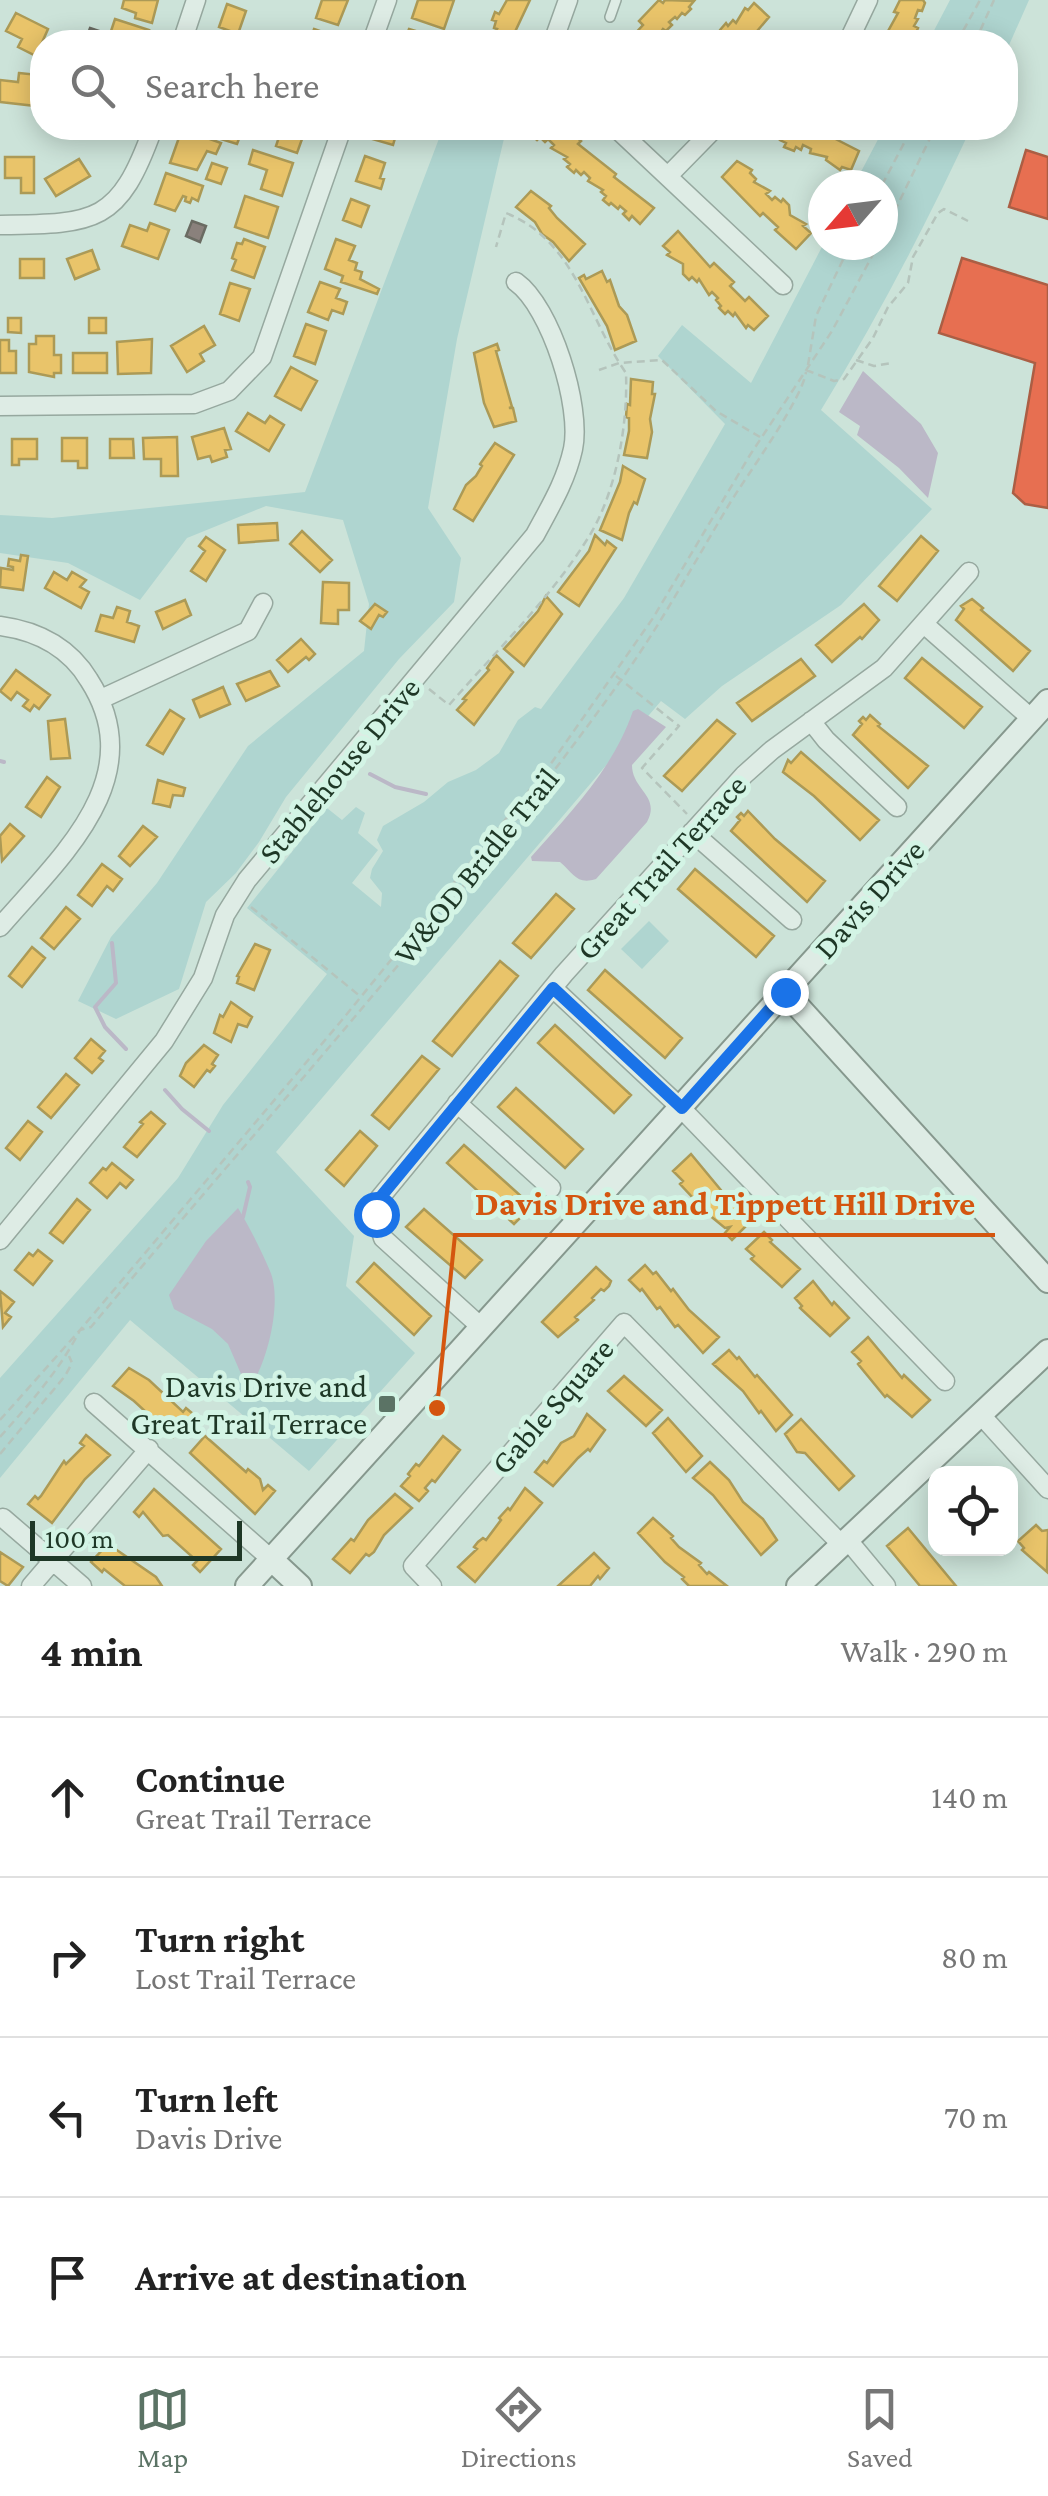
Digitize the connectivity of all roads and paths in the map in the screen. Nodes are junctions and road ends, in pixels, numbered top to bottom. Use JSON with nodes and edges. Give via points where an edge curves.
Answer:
{"nodes":[{"id":1,"x":196,"y":0,"type":"edge"},
{"id":2,"x":387,"y":0,"type":"edge"},
{"id":3,"x":568,"y":0,"type":"edge"},
{"id":4,"x":616,"y":0,"type":"edge"},
{"id":5,"x":868,"y":0,"type":"edge"},
{"id":6,"x":980,"y":0,"type":"edge"},
{"id":7,"x":994,"y":0,"type":"edge"},
{"id":8,"x":610,"y":16,"type":"dead end"},
{"id":9,"x":186,"y":30,"type":"edge"},
{"id":10,"x":376,"y":30,"type":"edge"},
{"id":11,"x":557,"y":30,"type":"edge"},
{"id":12,"x":854,"y":30,"type":"edge"},
{"id":13,"x":964,"y":30,"type":"edge"},
{"id":14,"x":980,"y":30,"type":"edge"},
{"id":15,"x":148,"y":140,"type":"edge"},
{"id":16,"x":338,"y":140,"type":"edge"},
{"id":17,"x":629,"y":140,"type":"edge"},
{"id":18,"x":703,"y":140,"type":"edge"},
{"id":19,"x":906,"y":140,"type":"edge"},
{"id":20,"x":930,"y":140,"type":"edge"},
{"id":21,"x":890,"y":170,"type":"edge"},
{"id":22,"x":668,"y":176,"type":"junction"},
{"id":23,"x":898,"y":205,"type":"edge"},
{"id":24,"x":968,"y":221,"type":"dead end"},
{"id":25,"x":0,"y":225,"type":"edge"},
{"id":26,"x":843,"y":260,"type":"edge"},
{"id":27,"x":870,"y":260,"type":"edge"},
{"id":28,"x":516,"y":282,"type":"dead end"},
{"id":29,"x":783,"y":285,"type":"dead end"},
{"id":30,"x":856,"y":360,"type":"junction"},
{"id":31,"x":892,"y":363,"type":"dead end"},
{"id":32,"x":599,"y":370,"type":"dead end"},
{"id":33,"x":806,"y":370,"type":"junction"},
{"id":34,"x":0,"y":406,"type":"edge"},
{"id":35,"x":761,"y":438,"type":"junction"},
{"id":36,"x":969,"y":572,"type":"dead end"},
{"id":37,"x":263,"y":603,"type":"dead end"},
{"id":38,"x":924,"y":624,"type":"junction"},
{"id":39,"x":0,"y":626,"type":"edge"},
{"id":40,"x":614,"y":674,"type":"junction"},
{"id":41,"x":622,"y":680,"type":"junction"},
{"id":42,"x":101,"y":699,"type":"junction"},
{"id":43,"x":1048,"y":701,"type":"edge"},
{"id":44,"x":1032,"y":719,"type":"junction"},
{"id":45,"x":811,"y":721,"type":"junction"},
{"id":46,"x":897,"y":807,"type":"dead end"},
{"id":47,"x":695,"y":829,"type":"junction"},
{"id":48,"x":246,"y":904,"type":"dead end"},
{"id":49,"x":792,"y":920,"type":"dead end"},
{"id":50,"x":0,"y":927,"type":"edge"},
{"id":51,"x":553,"y":988,"type":"junction"},
{"id":52,"x":785,"y":992,"type":"junction"},
{"id":53,"x":361,"y":997,"type":"junction"},
{"id":54,"x":457,"y":1103,"type":"junction"},
{"id":55,"x":682,"y":1108,"type":"junction"},
{"id":56,"x":550,"y":1188,"type":"dead end"},
{"id":57,"x":0,"y":1240,"type":"edge"},
{"id":58,"x":1048,"y":1280,"type":"edge"},
{"id":59,"x":481,"y":1326,"type":"junction"},
{"id":60,"x":80,"y":1330,"type":"junction"},
{"id":61,"x":1048,"y":1352,"type":"edge"},
{"id":62,"x":68,"y":1353,"type":"junction"},
{"id":63,"x":946,"y":1381,"type":"dead end"},
{"id":64,"x":94,"y":1402,"type":"dead end"},
{"id":65,"x":981,"y":1415,"type":"junction"},
{"id":66,"x":0,"y":1420,"type":"edge"},
{"id":67,"x":0,"y":1437,"type":"edge"},
{"id":68,"x":148,"y":1449,"type":"junction"},
{"id":69,"x":0,"y":1454,"type":"edge"},
{"id":70,"x":1048,"y":1489,"type":"edge"},
{"id":71,"x":3,"y":1518,"type":"dead end"},
{"id":72,"x":844,"y":1542,"type":"junction"},
{"id":73,"x":271,"y":1559,"type":"junction"},
{"id":74,"x":53,"y":1560,"type":"junction"},
{"id":75,"x":31,"y":1586,"type":"edge"},
{"id":76,"x":82,"y":1586,"type":"edge"},
{"id":77,"x":247,"y":1586,"type":"edge"},
{"id":78,"x":300,"y":1586,"type":"edge"},
{"id":79,"x":432,"y":1586,"type":"edge"},
{"id":80,"x":798,"y":1586,"type":"edge"},
{"id":81,"x":886,"y":1586,"type":"edge"}],
"edges":[{"from":1,"to":9,"type":"street"},
{"from":2,"to":10,"type":"street"},
{"from":3,"to":11,"type":"street"},
{"from":4,"to":8,"type":"lane"},
{"from":5,"to":12,"type":"street"},
{"from":6,"to":13,"type":"path"},
{"from":7,"to":14,"type":"path"},
{"from":15,"to":25,"type":"street","via":[[136,176],[110,208],[74,222]]},
{"from":16,"to":34,"type":"street","via":[[262,357],[228,390],[194,404]]},
{"from":17,"to":22,"type":"street"},
{"from":18,"to":22,"type":"street"},
{"from":19,"to":21,"type":"path"},
{"from":20,"to":23,"type":"path"},
{"from":22,"to":29,"type":"street"},
{"from":24,"to":30,"type":"path","via":[[944,209],[938,213],[908,283]]},
{"from":26,"to":33,"type":"path","name":"W&OD Bridle Trail","via":[[816,316]]},
{"from":27,"to":33,"type":"path"},
{"from":28,"to":57,"type":"street","name":"Stablehouse Drive","via":[[528,291],[557,347],[572,401],[574,444],[562,486],[535,535],[247,880],[225,915],[203,978],[164,1042]]},
{"from":30,"to":31,"type":"path"},
{"from":30,"to":33,"type":"path","via":[[842,380]]},
{"from":32,"to":35,"type":"path","via":[[662,360],[716,411]]},
{"from":33,"to":35,"type":"path"},
{"from":33,"to":41,"type":"path","name":"W&OD Bridle Trail","via":[[792,404]]},
{"from":35,"to":40,"type":"path"},
{"from":36,"to":38,"type":"street","name":"Great Trail Terrace"},
{"from":37,"to":42,"type":"street","via":[[248,631]]},
{"from":38,"to":44,"type":"street"},
{"from":38,"to":45,"type":"street","name":"Great Trail Terrace","via":[[884,668]]},
{"from":39,"to":42,"type":"street","via":[[26,630],[61,648]]},
{"from":40,"to":41,"type":"path"},
{"from":40,"to":53,"type":"path","via":[[550,765]]},
{"from":41,"to":47,"type":"path","via":[[678,726],[642,768]]},
{"from":41,"to":60,"type":"path","name":"W&OD Bridle Trail","via":[[435,920],[91,1327]]},
{"from":42,"to":50,"type":"street","via":[[110,762],[101,798]]},
{"from":43,"to":44,"type":"main road","name":"Davis Drive"},
{"from":44,"to":52,"type":"main road","name":"Davis Drive"},
{"from":45,"to":46,"type":"street"},
{"from":45,"to":47,"type":"street","name":"Great Trail Terrace","via":[[744,775]]},
{"from":47,"to":49,"type":"street"},
{"from":47,"to":51,"type":"street","name":"Great Trail Terrace"},
{"from":48,"to":53,"type":"path"},
{"from":51,"to":54,"type":"street","name":"Great Trail Terrace"},
{"from":51,"to":55,"type":"street"},
{"from":52,"to":55,"type":"main road","name":"Davis Drive"},
{"from":52,"to":58,"type":"main road"},
{"from":53,"to":60,"type":"path"},
{"from":54,"to":56,"type":"street"},
{"from":54,"to":59,"type":"street","name":"Great Trail Terrace","via":[[379,1199],[376,1214],[383,1238]]},
{"from":55,"to":59,"type":"main road","name":"Davis Drive"},
{"from":55,"to":63,"type":"street"},
{"from":59,"to":73,"type":"main road","name":"Davis Drive"},
{"from":60,"to":62,"type":"path"},
{"from":60,"to":66,"type":"path","name":"W&OD Bridle Trail"},
{"from":61,"to":65,"type":"main road"},
{"from":62,"to":67,"type":"path"},
{"from":62,"to":69,"type":"path","via":[[72,1363],[65,1376]]},
{"from":64,"to":68,"type":"street"},
{"from":65,"to":70,"type":"street"},
{"from":65,"to":72,"type":"main road"},
{"from":68,"to":73,"type":"street"},
{"from":68,"to":74,"type":"street"},
{"from":71,"to":74,"type":"street"},
{"from":72,"to":79,"type":"street","name":"Gable Square","via":[[624,1323],[412,1566]]},
{"from":72,"to":80,"type":"main road"},
{"from":72,"to":81,"type":"street"},
{"from":73,"to":77,"type":"main road","name":"Davis Drive"},
{"from":73,"to":78,"type":"main road"},
{"from":74,"to":75,"type":"street"},
{"from":74,"to":76,"type":"street"}]}
